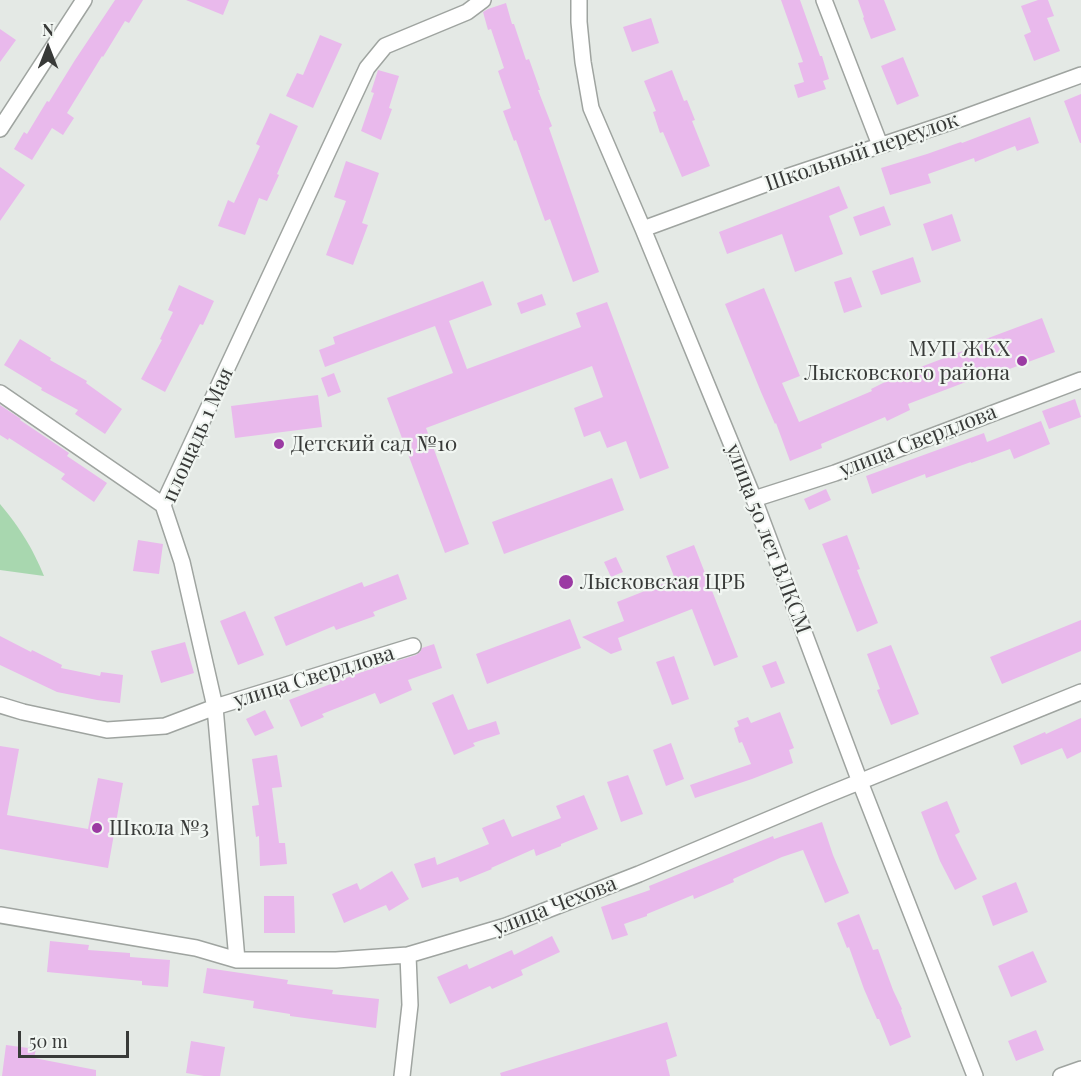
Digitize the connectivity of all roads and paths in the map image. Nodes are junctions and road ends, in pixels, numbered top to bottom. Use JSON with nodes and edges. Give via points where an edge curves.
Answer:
{"nodes":[{"id":1,"x":84,"y":0,"type":"edge"},
{"id":2,"x":483,"y":0,"type":"edge"},
{"id":3,"x":579,"y":0,"type":"edge"},
{"id":4,"x":824,"y":0,"type":"edge"},
{"id":5,"x":1081,"y":75,"type":"edge"},
{"id":6,"x":2,"y":121,"type":"edge"},
{"id":7,"x":880,"y":145,"type":"junction"},
{"id":8,"x":643,"y":229,"type":"junction"},
{"id":9,"x":1081,"y":380,"type":"edge"},
{"id":10,"x":0,"y":393,"type":"edge"},
{"id":11,"x":754,"y":499,"type":"junction"},
{"id":12,"x":163,"y":504,"type":"junction"},
{"id":13,"x":413,"y":646,"type":"dead end"},
{"id":14,"x":1081,"y":692,"type":"edge"},
{"id":15,"x":0,"y":705,"type":"edge"},
{"id":16,"x":215,"y":707,"type":"junction"},
{"id":17,"x":860,"y":782,"type":"junction"},
{"id":18,"x":0,"y":915,"type":"edge"},
{"id":19,"x":408,"y":955,"type":"junction"},
{"id":20,"x":237,"y":960,"type":"junction"},
{"id":21,"x":1081,"y":1069,"type":"edge"},
{"id":22,"x":402,"y":1076,"type":"edge"},
{"id":23,"x":975,"y":1076,"type":"edge"},
{"id":24,"x":1061,"y":1076,"type":"edge"}],
"edges":[{"from":1,"to":6,"type":"street"},
{"from":2,"to":12,"type":"street","name":"площадь 1 Мая","via":[[467,12],[385,46],[367,68]]},
{"from":3,"to":8,"type":"street","name":"улица 50 лет ВЛКСМ","via":[[591,108]]},
{"from":4,"to":7,"type":"street"},
{"from":5,"to":7,"type":"street","name":"Школьный переулок"},
{"from":7,"to":8,"type":"street","name":"Школьный переулок"},
{"from":8,"to":11,"type":"street","name":"улица 50 лет ВЛКСМ"},
{"from":9,"to":11,"type":"street","name":"улица Свердлова","via":[[835,473]]},
{"from":10,"to":12,"type":"street"},
{"from":11,"to":17,"type":"street","name":"улица 50 лет ВЛКСМ"},
{"from":12,"to":16,"type":"street","name":"площадь 1 Мая","via":[[182,562]]},
{"from":13,"to":16,"type":"street","name":"улица Свердлова"},
{"from":14,"to":17,"type":"street","name":"улица Чехова"},
{"from":15,"to":16,"type":"street","name":"улица Свердлова","via":[[106,730],[165,726]]},
{"from":16,"to":20,"type":"street","name":"площадь 1 Мая"},
{"from":17,"to":19,"type":"street","name":"улица Чехова","via":[[506,926]]},
{"from":17,"to":23,"type":"street","name":"улица 50 лет ВЛКСМ"},
{"from":18,"to":20,"type":"street","name":"улица Чехова","via":[[196,948]]},
{"from":19,"to":20,"type":"street","name":"улица Чехова"},
{"from":19,"to":22,"type":"street","via":[[410,1005]]},
{"from":21,"to":24,"type":"street"}]}
